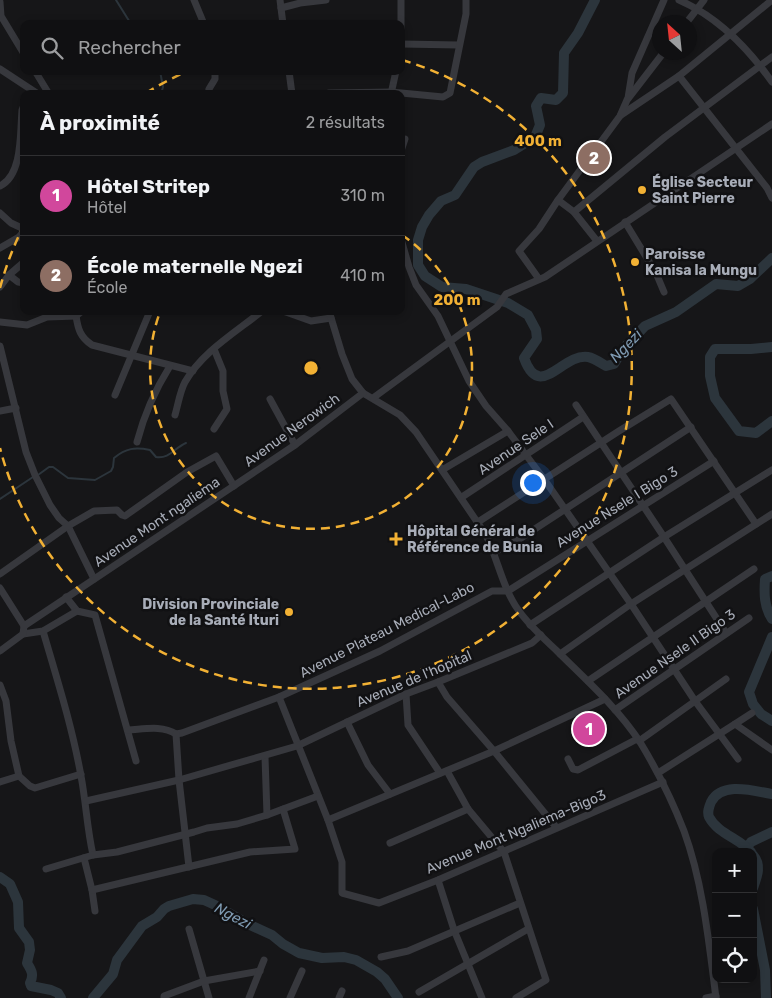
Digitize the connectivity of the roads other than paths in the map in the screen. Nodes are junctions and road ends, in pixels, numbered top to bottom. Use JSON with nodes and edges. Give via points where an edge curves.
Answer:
{"nodes":[{"id":1,"x":194,"y":0,"type":"edge"},
{"id":2,"x":280,"y":0,"type":"edge"},
{"id":3,"x":326,"y":0,"type":"edge"},
{"id":4,"x":401,"y":0,"type":"edge"},
{"id":5,"x":466,"y":0,"type":"edge"},
{"id":6,"x":664,"y":0,"type":"edge"},
{"id":7,"x":679,"y":0,"type":"edge"},
{"id":8,"x":704,"y":0,"type":"edge"},
{"id":9,"x":772,"y":0,"type":"edge"},
{"id":10,"x":0,"y":2,"type":"edge"},
{"id":11,"x":281,"y":8,"type":"junction"},
{"id":12,"x":698,"y":8,"type":"junction"},
{"id":13,"x":692,"y":15,"type":"edge"},
{"id":14,"x":202,"y":20,"type":"edge"},
{"id":15,"x":282,"y":20,"type":"edge"},
{"id":16,"x":401,"y":20,"type":"edge"},
{"id":17,"x":731,"y":34,"type":"junction"},
{"id":18,"x":405,"y":45,"type":"edge"},
{"id":19,"x":460,"y":45,"type":"junction"},
{"id":20,"x":20,"y":47,"type":"edge"},
{"id":21,"x":772,"y":57,"type":"edge"},
{"id":22,"x":658,"y":60,"type":"edge"},
{"id":23,"x":760,"y":66,"type":"junction"},
{"id":24,"x":0,"y":69,"type":"edge"},
{"id":25,"x":38,"y":75,"type":"edge"},
{"id":26,"x":215,"y":75,"type":"edge"},
{"id":27,"x":290,"y":75,"type":"edge"},
{"id":28,"x":395,"y":75,"type":"edge"},
{"id":29,"x":679,"y":76,"type":"junction"},
{"id":30,"x":772,"y":82,"type":"edge"},
{"id":31,"x":208,"y":89,"type":"dead end"},
{"id":32,"x":28,"y":90,"type":"edge"},
{"id":33,"x":46,"y":90,"type":"edge"},
{"id":34,"x":291,"y":90,"type":"edge"},
{"id":35,"x":392,"y":90,"type":"edge"},
{"id":36,"x":405,"y":94,"type":"edge"},
{"id":37,"x":627,"y":100,"type":"junction"},
{"id":38,"x":704,"y":108,"type":"junction"},
{"id":39,"x":620,"y":116,"type":"junction"},
{"id":40,"x":770,"y":126,"type":"edge"},
{"id":41,"x":20,"y":134,"type":"edge"},
{"id":42,"x":772,"y":134,"type":"edge"},
{"id":43,"x":735,"y":149,"type":"junction"},
{"id":44,"x":0,"y":186,"type":"edge"},
{"id":45,"x":772,"y":198,"type":"edge"},
{"id":46,"x":558,"y":200,"type":"junction"},
{"id":47,"x":574,"y":212,"type":"junction"},
{"id":48,"x":0,"y":213,"type":"edge"},
{"id":49,"x":626,"y":222,"type":"junction"},
{"id":50,"x":20,"y":231,"type":"edge"},
{"id":51,"x":20,"y":236,"type":"edge"},
{"id":52,"x":597,"y":241,"type":"junction"},
{"id":53,"x":0,"y":248,"type":"edge"},
{"id":54,"x":20,"y":265,"type":"edge"},
{"id":55,"x":405,"y":268,"type":"edge"},
{"id":56,"x":9,"y":275,"type":"junction"},
{"id":57,"x":539,"y":279,"type":"junction"},
{"id":58,"x":20,"y":282,"type":"edge"},
{"id":59,"x":0,"y":287,"type":"edge"},
{"id":60,"x":664,"y":292,"type":"dead end"},
{"id":61,"x":68,"y":315,"type":"edge"},
{"id":62,"x":79,"y":315,"type":"edge"},
{"id":63,"x":146,"y":315,"type":"edge"},
{"id":64,"x":257,"y":315,"type":"edge"},
{"id":65,"x":294,"y":315,"type":"edge"},
{"id":66,"x":327,"y":315,"type":"edge"},
{"id":67,"x":330,"y":315,"type":"edge"},
{"id":68,"x":0,"y":322,"type":"edge"},
{"id":69,"x":450,"y":343,"type":"junction"},
{"id":70,"x":0,"y":346,"type":"edge"},
{"id":71,"x":214,"y":349,"type":"junction"},
{"id":72,"x":131,"y":355,"type":"junction"},
{"id":73,"x":2,"y":360,"type":"edge"},
{"id":74,"x":170,"y":366,"type":"junction"},
{"id":75,"x":193,"y":371,"type":"junction"},
{"id":76,"x":363,"y":393,"type":"junction"},
{"id":77,"x":115,"y":396,"type":"dead end"},
{"id":78,"x":373,"y":398,"type":"junction"},
{"id":79,"x":270,"y":399,"type":"dead end"},
{"id":80,"x":576,"y":405,"type":"dead end"},
{"id":81,"x":16,"y":408,"type":"junction"},
{"id":82,"x":0,"y":411,"type":"edge"},
{"id":83,"x":175,"y":415,"type":"dead end"},
{"id":84,"x":583,"y":417,"type":"junction"},
{"id":85,"x":691,"y":427,"type":"junction"},
{"id":86,"x":214,"y":429,"type":"dead end"},
{"id":87,"x":508,"y":431,"type":"junction"},
{"id":88,"x":137,"y":442,"type":"dead end"},
{"id":89,"x":600,"y":443,"type":"junction"},
{"id":90,"x":295,"y":445,"type":"junction"},
{"id":91,"x":526,"y":455,"type":"junction"},
{"id":92,"x":714,"y":461,"type":"junction"},
{"id":93,"x":442,"y":470,"type":"junction"},
{"id":94,"x":772,"y":470,"type":"edge"},
{"id":95,"x":620,"y":473,"type":"junction"},
{"id":96,"x":544,"y":479,"type":"junction"},
{"id":97,"x":234,"y":486,"type":"junction"},
{"id":98,"x":735,"y":493,"type":"junction"},
{"id":99,"x":462,"y":498,"type":"junction"},
{"id":100,"x":642,"y":505,"type":"junction"},
{"id":101,"x":564,"y":510,"type":"junction"},
{"id":102,"x":772,"y":514,"type":"edge"},
{"id":103,"x":478,"y":522,"type":"junction"},
{"id":104,"x":756,"y":524,"type":"junction"},
{"id":105,"x":68,"y":526,"type":"junction"},
{"id":106,"x":664,"y":537,"type":"junction"},
{"id":107,"x":586,"y":541,"type":"junction"},
{"id":108,"x":494,"y":552,"type":"junction"},
{"id":109,"x":685,"y":569,"type":"junction"},
{"id":110,"x":754,"y":569,"type":"dead end"},
{"id":111,"x":608,"y":573,"type":"junction"},
{"id":112,"x":0,"y":574,"type":"edge"},
{"id":113,"x":94,"y":579,"type":"junction"},
{"id":114,"x":0,"y":588,"type":"edge"},
{"id":115,"x":508,"y":592,"type":"junction"},
{"id":116,"x":66,"y":597,"type":"junction"},
{"id":117,"x":706,"y":601,"type":"junction"},
{"id":118,"x":631,"y":604,"type":"junction"},
{"id":119,"x":77,"y":612,"type":"junction"},
{"id":120,"x":749,"y":618,"type":"dead end"},
{"id":121,"x":530,"y":625,"type":"junction"},
{"id":122,"x":23,"y":630,"type":"junction"},
{"id":123,"x":42,"y":631,"type":"junction"},
{"id":124,"x":726,"y":633,"type":"junction"},
{"id":125,"x":541,"y":636,"type":"junction"},
{"id":126,"x":653,"y":637,"type":"junction"},
{"id":127,"x":0,"y":650,"type":"edge"},
{"id":128,"x":560,"y":654,"type":"junction"},
{"id":129,"x":674,"y":669,"type":"junction"},
{"id":130,"x":726,"y":679,"type":"dead end"},
{"id":131,"x":438,"y":682,"type":"junction"},
{"id":132,"x":588,"y":682,"type":"junction"},
{"id":133,"x":0,"y":685,"type":"edge"},
{"id":134,"x":406,"y":694,"type":"junction"},
{"id":135,"x":279,"y":697,"type":"junction"},
{"id":136,"x":605,"y":699,"type":"junction"},
{"id":137,"x":695,"y":701,"type":"junction"},
{"id":138,"x":615,"y":710,"type":"junction"},
{"id":139,"x":752,"y":713,"type":"dead end"},
{"id":140,"x":8,"y":717,"type":"junction"},
{"id":141,"x":0,"y":720,"type":"edge"},
{"id":142,"x":346,"y":722,"type":"junction"},
{"id":143,"x":735,"y":724,"type":"junction"},
{"id":144,"x":128,"y":730,"type":"junction"},
{"id":145,"x":176,"y":734,"type":"junction"},
{"id":146,"x":719,"y":734,"type":"junction"},
{"id":147,"x":638,"y":740,"type":"junction"},
{"id":148,"x":298,"y":746,"type":"junction"},
{"id":149,"x":772,"y":750,"type":"edge"},
{"id":150,"x":494,"y":751,"type":"junction"},
{"id":151,"x":265,"y":757,"type":"junction"},
{"id":152,"x":568,"y":758,"type":"dead end"},
{"id":153,"x":738,"y":759,"type":"dead end"},
{"id":154,"x":136,"y":761,"type":"dead end"},
{"id":155,"x":443,"y":772,"type":"junction"},
{"id":156,"x":658,"y":773,"type":"junction"},
{"id":157,"x":81,"y":774,"type":"junction"},
{"id":158,"x":19,"y":776,"type":"junction"},
{"id":159,"x":180,"y":780,"type":"junction"},
{"id":160,"x":0,"y":782,"type":"edge"},
{"id":161,"x":663,"y":782,"type":"junction"},
{"id":162,"x":390,"y":794,"type":"junction"},
{"id":163,"x":318,"y":796,"type":"junction"},
{"id":164,"x":86,"y":802,"type":"junction"},
{"id":165,"x":283,"y":809,"type":"junction"},
{"id":166,"x":468,"y":809,"type":"junction"},
{"id":167,"x":268,"y":815,"type":"junction"},
{"id":168,"x":328,"y":820,"type":"junction"},
{"id":169,"x":556,"y":827,"type":"junction"},
{"id":170,"x":185,"y":833,"type":"junction"},
{"id":171,"x":390,"y":843,"type":"dead end"},
{"id":172,"x":504,"y":852,"type":"junction"},
{"id":173,"x":93,"y":856,"type":"junction"},
{"id":174,"x":84,"y":858,"type":"junction"},
{"id":175,"x":189,"y":867,"type":"junction"},
{"id":176,"x":46,"y":869,"type":"dead end"},
{"id":177,"x":438,"y":880,"type":"junction"},
{"id":178,"x":92,"y":890,"type":"junction"},
{"id":179,"x":520,"y":903,"type":"junction"},
{"id":180,"x":95,"y":911,"type":"dead end"},
{"id":181,"x":528,"y":928,"type":"junction"},
{"id":182,"x":189,"y":929,"type":"dead end"},
{"id":183,"x":454,"y":930,"type":"junction"},
{"id":184,"x":381,"y":957,"type":"dead end"},
{"id":185,"x":264,"y":960,"type":"dead end"},
{"id":186,"x":468,"y":964,"type":"junction"},
{"id":187,"x":260,"y":971,"type":"junction"},
{"id":188,"x":302,"y":971,"type":"dead end"},
{"id":189,"x":204,"y":981,"type":"junction"},
{"id":190,"x":420,"y":992,"type":"dead end"},
{"id":191,"x":716,"y":997,"type":"edge"},
{"id":192,"x":164,"y":998,"type":"edge"},
{"id":193,"x":209,"y":998,"type":"edge"},
{"id":194,"x":249,"y":998,"type":"edge"},
{"id":195,"x":290,"y":998,"type":"edge"},
{"id":196,"x":482,"y":998,"type":"edge"},
{"id":197,"x":516,"y":998,"type":"edge"},
{"id":198,"x":706,"y":998,"type":"edge"}],
"edges":[{"from":1,"to":14,"type":"street"},
{"from":2,"to":11,"type":"street"},
{"from":3,"to":11,"type":"street"},
{"from":4,"to":16,"type":"street"},
{"from":5,"to":19,"type":"street"},
{"from":6,"to":37,"type":"street","via":[[632,73]]},
{"from":7,"to":12,"type":"street"},
{"from":8,"to":12,"type":"street"},
{"from":9,"to":17,"type":"street"},
{"from":10,"to":20,"type":"street","via":[[1,16]]},
{"from":11,"to":15,"type":"street"},
{"from":12,"to":13,"type":"street"},
{"from":12,"to":17,"type":"street"},
{"from":17,"to":23,"type":"street"},
{"from":17,"to":29,"type":"street"},
{"from":18,"to":19,"type":"street"},
{"from":19,"to":36,"type":"street","via":[[450,93],[443,97]]},
{"from":21,"to":23,"type":"street"},
{"from":22,"to":37,"type":"street"},
{"from":23,"to":30,"type":"street"},
{"from":23,"to":38,"type":"street"},
{"from":24,"to":32,"type":"street"},
{"from":25,"to":33,"type":"street"},
{"from":26,"to":31,"type":"street"},
{"from":27,"to":34,"type":"street"},
{"from":28,"to":35,"type":"street"},
{"from":29,"to":38,"type":"street"},
{"from":29,"to":39,"type":"street"},
{"from":37,"to":39,"type":"street"},
{"from":38,"to":43,"type":"street"},
{"from":38,"to":47,"type":"street"},
{"from":39,"to":46,"type":"street"},
{"from":40,"to":42,"type":"street"},
{"from":40,"to":43,"type":"street"},
{"from":41,"to":44,"type":"street","via":[[18,157],[11,177]]},
{"from":43,"to":45,"type":"street"},
{"from":43,"to":49,"type":"street"},
{"from":46,"to":47,"type":"street"},
{"from":46,"to":57,"type":"street","via":[[539,230],[519,250]]},
{"from":47,"to":52,"type":"street"},
{"from":48,"to":50,"type":"street"},
{"from":49,"to":52,"type":"street"},
{"from":49,"to":60,"type":"street"},
{"from":51,"to":53,"type":"street"},
{"from":52,"to":57,"type":"street"},
{"from":54,"to":56,"type":"street"},
{"from":55,"to":69,"type":"street","via":[[438,316]]},
{"from":56,"to":58,"type":"street"},
{"from":56,"to":59,"type":"street"},
{"from":57,"to":69,"type":"street","via":[[501,301],[497,308]]},
{"from":61,"to":68,"type":"street","via":[[47,317],[27,325]]},
{"from":62,"to":72,"type":"street","via":[[79,332],[85,340],[92,345]]},
{"from":63,"to":72,"type":"street"},
{"from":64,"to":71,"type":"street"},
{"from":65,"to":66,"type":"street","via":[[311,321]]},
{"from":67,"to":76,"type":"street","via":[[352,379]]},
{"from":69,"to":78,"type":"street"},
{"from":69,"to":87,"type":"street","via":[[486,406]]},
{"from":70,"to":73,"type":"street"},
{"from":71,"to":75,"type":"street"},
{"from":71,"to":86,"type":"street","via":[[222,371],[227,409]]},
{"from":72,"to":74,"type":"street"},
{"from":72,"to":77,"type":"street"},
{"from":73,"to":81,"type":"street"},
{"from":74,"to":75,"type":"street"},
{"from":74,"to":88,"type":"street","via":[[142,421]]},
{"from":75,"to":83,"type":"street","via":[[184,383]]},
{"from":76,"to":78,"type":"street"},
{"from":76,"to":90,"type":"street","name":"Avenue Nerowich"},
{"from":78,"to":93,"type":"street","via":[[411,426]]},
{"from":79,"to":90,"type":"street"},
{"from":80,"to":84,"type":"street"},
{"from":81,"to":82,"type":"street"},
{"from":81,"to":105,"type":"street","via":[[35,476],[50,505]]},
{"from":84,"to":89,"type":"street"},
{"from":84,"to":91,"type":"street","name":"Avenue Sele I"},
{"from":85,"to":89,"type":"street","via":[[671,399]]},
{"from":85,"to":92,"type":"street"},
{"from":85,"to":95,"type":"street","name":"Avenue Nsele I Bigo 3"},
{"from":87,"to":91,"type":"street"},
{"from":87,"to":93,"type":"street"},
{"from":89,"to":95,"type":"street"},
{"from":89,"to":96,"type":"street"},
{"from":90,"to":97,"type":"street","name":"Avenue Nerowich"},
{"from":91,"to":96,"type":"street"},
{"from":91,"to":99,"type":"street","name":"Avenue Sele I"},
{"from":92,"to":98,"type":"street"},
{"from":92,"to":100,"type":"street","name":"Avenue Nsele I Bigo 3"},
{"from":93,"to":99,"type":"street"},
{"from":94,"to":98,"type":"street"},
{"from":95,"to":100,"type":"street"},
{"from":95,"to":101,"type":"street","name":"Avenue Nsele I Bigo 3"},
{"from":96,"to":101,"type":"street"},
{"from":96,"to":103,"type":"street"},
{"from":97,"to":105,"type":"street","via":[[216,456],[187,472],[125,516],[117,510],[94,511]]},
{"from":97,"to":113,"type":"street","name":"Avenue Mont ngaliema"},
{"from":98,"to":104,"type":"street"},
{"from":98,"to":106,"type":"street"},
{"from":99,"to":103,"type":"street"},
{"from":100,"to":106,"type":"street"},
{"from":100,"to":107,"type":"street","name":"Avenue Nsele I Bigo 3"},
{"from":101,"to":107,"type":"street"},
{"from":101,"to":108,"type":"street","name":"Avenue Nsele I Bigo 3"},
{"from":102,"to":104,"type":"street"},
{"from":103,"to":108,"type":"street"},
{"from":104,"to":109,"type":"street"},
{"from":105,"to":112,"type":"street"},
{"from":105,"to":113,"type":"street"},
{"from":106,"to":109,"type":"street"},
{"from":106,"to":111,"type":"street"},
{"from":107,"to":111,"type":"street"},
{"from":107,"to":115,"type":"street","name":"Avenue Nsele I Bigo 3"},
{"from":108,"to":115,"type":"street"},
{"from":109,"to":117,"type":"street"},
{"from":109,"to":118,"type":"street"},
{"from":110,"to":117,"type":"street"},
{"from":111,"to":118,"type":"street"},
{"from":111,"to":121,"type":"street"},
{"from":113,"to":116,"type":"street","name":"Avenue Mont ngaliema"},
{"from":114,"to":122,"type":"street"},
{"from":115,"to":121,"type":"street"},
{"from":115,"to":135,"type":"street","name":"Avenue Plateau Medical-Labo","via":[[492,591],[380,651]]},
{"from":116,"to":119,"type":"street"},
{"from":116,"to":122,"type":"street","name":"Avenue Mont ngaliema"},
{"from":117,"to":124,"type":"street"},
{"from":117,"to":126,"type":"street"},
{"from":118,"to":126,"type":"street"},
{"from":118,"to":128,"type":"street"},
{"from":119,"to":123,"type":"street"},
{"from":119,"to":144,"type":"street","via":[[95,615]]},
{"from":120,"to":124,"type":"street","name":"Avenue Nsele II Bigo 3"},
{"from":121,"to":125,"type":"street"},
{"from":122,"to":123,"type":"street"},
{"from":122,"to":127,"type":"street","name":"Avenue Mont ngaliema"},
{"from":123,"to":157,"type":"street","via":[[66,706]]},
{"from":124,"to":129,"type":"street","name":"Avenue Nsele II Bigo 3"},
{"from":125,"to":128,"type":"street"},
{"from":125,"to":131,"type":"street","name":"Avenue de l'hopital","via":[[532,643]]},
{"from":126,"to":129,"type":"street"},
{"from":126,"to":132,"type":"street"},
{"from":128,"to":132,"type":"street"},
{"from":129,"to":137,"type":"street"},
{"from":129,"to":138,"type":"street","name":"Avenue Nsele II Bigo 3"},
{"from":130,"to":137,"type":"street"},
{"from":131,"to":134,"type":"street","name":"Avenue de l'hopital"},
{"from":131,"to":150,"type":"street"},
{"from":132,"to":136,"type":"street"},
{"from":133,"to":140,"type":"street"},
{"from":134,"to":142,"type":"street","name":"Avenue de l'hopital"},
{"from":134,"to":155,"type":"street","via":[[408,725]]},
{"from":135,"to":145,"type":"street","name":"Avenue Plateau Medical-Labo"},
{"from":135,"to":148,"type":"street"},
{"from":136,"to":138,"type":"street"},
{"from":136,"to":150,"type":"street"},
{"from":137,"to":146,"type":"street"},
{"from":137,"to":147,"type":"street"},
{"from":138,"to":147,"type":"street"},
{"from":139,"to":143,"type":"street"},
{"from":140,"to":141,"type":"street"},
{"from":140,"to":158,"type":"street"},
{"from":142,"to":148,"type":"street","name":"Avenue de l'hopital"},
{"from":142,"to":162,"type":"street","via":[[368,765]]},
{"from":143,"to":146,"type":"street"},
{"from":143,"to":149,"type":"street"},
{"from":144,"to":145,"type":"street","via":[[161,728]]},
{"from":144,"to":154,"type":"street"},
{"from":145,"to":159,"type":"street"},
{"from":146,"to":153,"type":"street"},
{"from":146,"to":156,"type":"street"},
{"from":147,"to":152,"type":"street","via":[[578,770]]},
{"from":147,"to":156,"type":"street"},
{"from":148,"to":151,"type":"street","name":"Avenue de l'hopital"},
{"from":148,"to":163,"type":"street"},
{"from":150,"to":155,"type":"street"},
{"from":150,"to":169,"type":"street"},
{"from":151,"to":159,"type":"street","name":"Avenue de l'hopital"},
{"from":151,"to":167,"type":"street"},
{"from":155,"to":162,"type":"street"},
{"from":155,"to":166,"type":"street"},
{"from":156,"to":161,"type":"street"},
{"from":157,"to":158,"type":"street","via":[[35,788]]},
{"from":157,"to":164,"type":"street"},
{"from":158,"to":160,"type":"street"},
{"from":159,"to":164,"type":"street","name":"Avenue de l'hopital"},
{"from":159,"to":170,"type":"street"},
{"from":161,"to":169,"type":"street","name":"Avenue Mont Ngaliema-Bigo3"},
{"from":161,"to":191,"type":"street","via":[[684,832],[696,874]]},
{"from":162,"to":168,"type":"street"},
{"from":163,"to":165,"type":"street"},
{"from":163,"to":168,"type":"street"},
{"from":164,"to":173,"type":"street"},
{"from":165,"to":167,"type":"street"},
{"from":165,"to":175,"type":"street","via":[[295,848],[250,852]]},
{"from":166,"to":171,"type":"street"},
{"from":166,"to":172,"type":"street"},
{"from":167,"to":170,"type":"street"},
{"from":168,"to":177,"type":"street","name":"Avenue Mont Ngaliema-Bigo3","via":[[342,862],[342,893],[379,902]]},
{"from":169,"to":172,"type":"street","name":"Avenue Mont Ngaliema-Bigo3"},
{"from":170,"to":173,"type":"street"},
{"from":170,"to":175,"type":"street"},
{"from":172,"to":177,"type":"street","name":"Avenue Mont Ngaliema-Bigo3"},
{"from":172,"to":179,"type":"street"},
{"from":173,"to":174,"type":"street"},
{"from":174,"to":176,"type":"street"},
{"from":174,"to":178,"type":"street"},
{"from":175,"to":178,"type":"street"},
{"from":177,"to":183,"type":"street"},
{"from":178,"to":180,"type":"street"},
{"from":179,"to":181,"type":"street"},
{"from":179,"to":183,"type":"street"},
{"from":181,"to":186,"type":"street"},
{"from":181,"to":197,"type":"street","via":[[546,980]]},
{"from":182,"to":189,"type":"street"},
{"from":183,"to":184,"type":"street","via":[[408,951]]},
{"from":183,"to":186,"type":"street"},
{"from":185,"to":187,"type":"street"},
{"from":186,"to":190,"type":"street"},
{"from":186,"to":196,"type":"street"},
{"from":187,"to":189,"type":"street"},
{"from":187,"to":194,"type":"street"},
{"from":188,"to":195,"type":"street"},
{"from":189,"to":192,"type":"street"},
{"from":189,"to":193,"type":"street"},
{"from":191,"to":198,"type":"street"}]}
